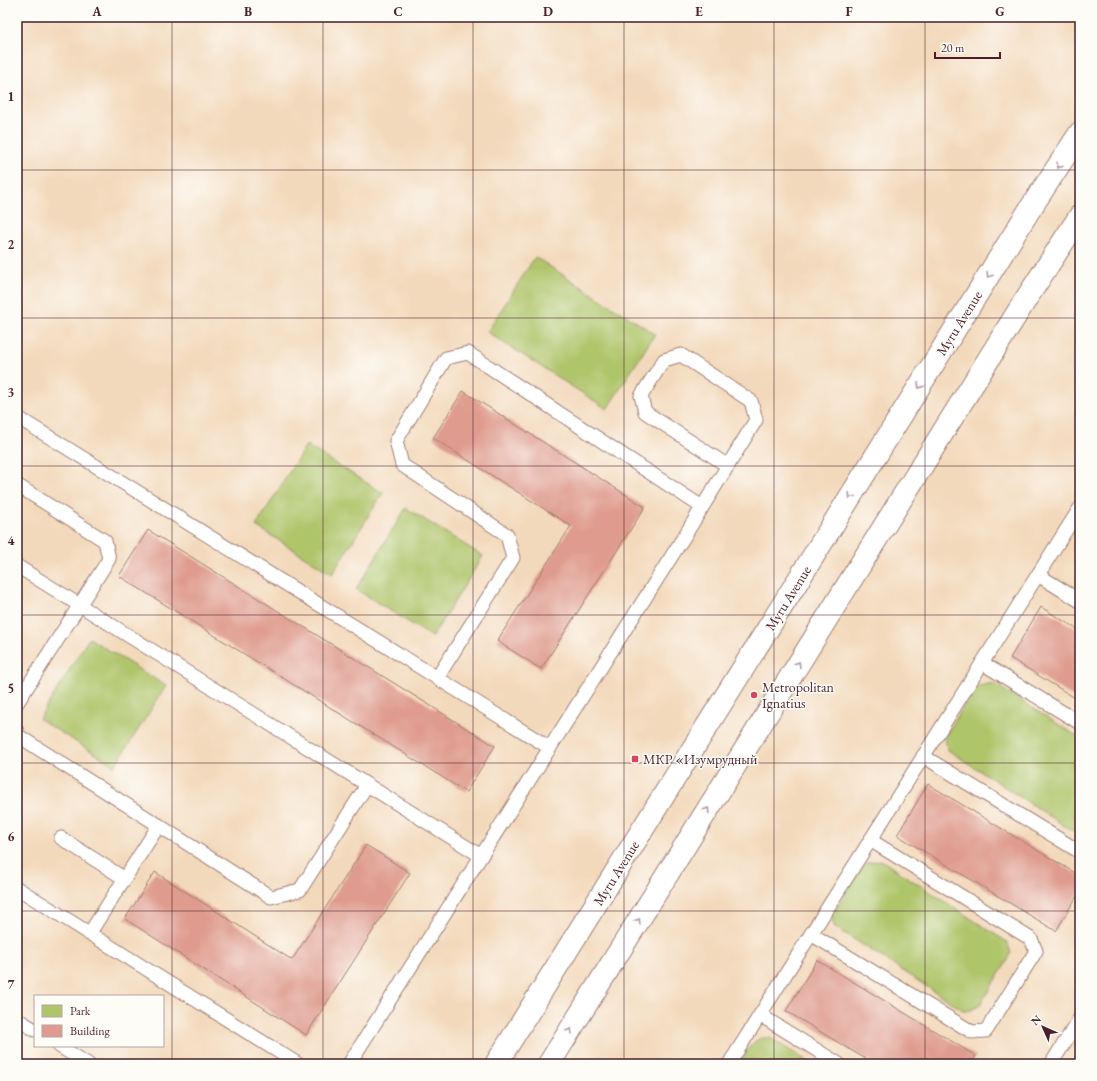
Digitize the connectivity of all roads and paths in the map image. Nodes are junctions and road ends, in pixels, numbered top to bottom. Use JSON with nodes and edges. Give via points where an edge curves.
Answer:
{"nodes":[{"id":1,"x":1080,"y":133,"type":"edge"},
{"id":2,"x":1077,"y":227,"type":"edge"},
{"id":3,"x":17,"y":417,"type":"edge"},
{"id":4,"x":728,"y":466,"type":"junction"},
{"id":5,"x":17,"y":485,"type":"edge"},
{"id":6,"x":702,"y":507,"type":"junction"},
{"id":7,"x":1080,"y":508,"type":"edge"},
{"id":8,"x":1076,"y":522,"type":"edge"},
{"id":9,"x":17,"y":566,"type":"edge"},
{"id":10,"x":1038,"y":575,"type":"junction"},
{"id":11,"x":1080,"y":601,"type":"edge"},
{"id":12,"x":79,"y":604,"type":"junction"},
{"id":13,"x":982,"y":663,"type":"junction"},
{"id":14,"x":437,"y":678,"type":"junction"},
{"id":15,"x":17,"y":703,"type":"edge"},
{"id":16,"x":1080,"y":723,"type":"edge"},
{"id":17,"x":17,"y":732,"type":"edge"},
{"id":18,"x":550,"y":748,"type":"junction"},
{"id":19,"x":923,"y":756,"type":"junction"},
{"id":20,"x":367,"y":785,"type":"junction"},
{"id":21,"x":159,"y":825,"type":"junction"},
{"id":22,"x":60,"y":838,"type":"dead end"},
{"id":23,"x":870,"y":840,"type":"junction"},
{"id":24,"x":1080,"y":852,"type":"edge"},
{"id":25,"x":481,"y":856,"type":"junction"},
{"id":26,"x":125,"y":879,"type":"junction"},
{"id":27,"x":17,"y":888,"type":"edge"},
{"id":28,"x":89,"y":934,"type":"junction"},
{"id":29,"x":811,"y":934,"type":"junction"},
{"id":30,"x":760,"y":1015,"type":"junction"},
{"id":31,"x":1080,"y":1018,"type":"edge"},
{"id":32,"x":17,"y":1019,"type":"edge"},
{"id":33,"x":34,"y":1029,"type":"edge"},
{"id":34,"x":62,"y":1047,"type":"edge"},
{"id":35,"x":88,"y":1064,"type":"edge"},
{"id":36,"x":298,"y":1064,"type":"edge"},
{"id":37,"x":349,"y":1064,"type":"edge"},
{"id":38,"x":496,"y":1064,"type":"edge"},
{"id":39,"x":549,"y":1064,"type":"edge"},
{"id":40,"x":729,"y":1064,"type":"edge"},
{"id":41,"x":839,"y":1064,"type":"edge"},
{"id":42,"x":1051,"y":1064,"type":"edge"}],
"edges":[{"from":1,"to":38,"type":"highway","name":"Myru Avenue","one_way":true},
{"from":39,"to":2,"type":"highway","one_way":true,"via":[[1018,312]]},
{"from":3,"to":14,"type":"lane"},
{"from":4,"to":4,"type":"lane","via":[[756,420],[751,401],[681,355],[664,360],[641,396],[644,412]]},
{"from":4,"to":6,"type":"lane"},
{"from":5,"to":12,"type":"lane","via":[[105,542],[109,559]]},
{"from":6,"to":14,"type":"lane","via":[[468,353],[446,358],[396,441],[402,465],[507,535],[513,558]]},
{"from":6,"to":18,"type":"lane"},
{"from":7,"to":8,"type":"lane"},
{"from":8,"to":10,"type":"lane"},
{"from":9,"to":12,"type":"lane"},
{"from":10,"to":11,"type":"lane"},
{"from":10,"to":13,"type":"lane"},
{"from":12,"to":15,"type":"lane"},
{"from":12,"to":20,"type":"lane"},
{"from":13,"to":16,"type":"lane"},
{"from":13,"to":19,"type":"lane"},
{"from":14,"to":18,"type":"lane"},
{"from":17,"to":21,"type":"lane"},
{"from":18,"to":25,"type":"lane"},
{"from":19,"to":23,"type":"lane"},
{"from":19,"to":24,"type":"lane"},
{"from":20,"to":21,"type":"lane","via":[[300,890],[271,897]]},
{"from":20,"to":25,"type":"lane"},
{"from":21,"to":26,"type":"lane"},
{"from":22,"to":26,"type":"lane"},
{"from":23,"to":29,"type":"lane"},
{"from":23,"to":29,"type":"lane","via":[[1031,939],[1036,951],[986,1032],[972,1032]]},
{"from":25,"to":37,"type":"lane"},
{"from":26,"to":28,"type":"lane"},
{"from":27,"to":28,"type":"lane"},
{"from":28,"to":36,"type":"lane"},
{"from":29,"to":30,"type":"lane"},
{"from":30,"to":40,"type":"lane"},
{"from":30,"to":41,"type":"lane"},
{"from":31,"to":42,"type":"lane"},
{"from":32,"to":33,"type":"lane"},
{"from":34,"to":35,"type":"lane"}]}
